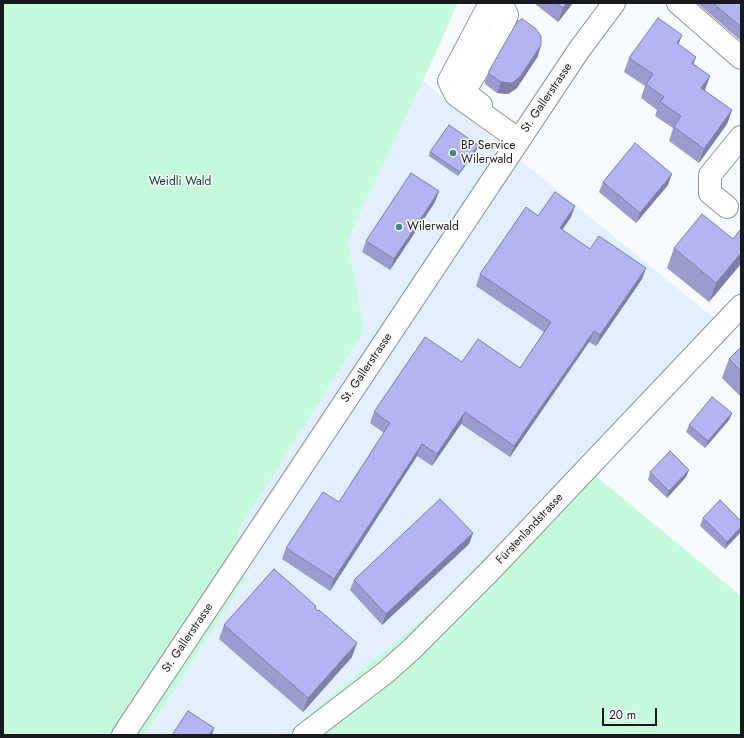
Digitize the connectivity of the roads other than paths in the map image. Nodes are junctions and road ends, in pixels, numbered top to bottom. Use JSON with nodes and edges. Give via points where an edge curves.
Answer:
{"nodes":[{"id":1,"x":496,"y":3,"type":"edge"},
{"id":2,"x":614,"y":3,"type":"edge"},
{"id":3,"x":678,"y":3,"type":"edge"},
{"id":4,"x":741,"y":58,"type":"edge"},
{"id":5,"x":521,"y":137,"type":"junction"},
{"id":6,"x":741,"y":137,"type":"edge"},
{"id":7,"x":727,"y":207,"type":"dead end"},
{"id":8,"x":741,"y":306,"type":"edge"},
{"id":9,"x":123,"y":735,"type":"edge"},
{"id":10,"x":304,"y":735,"type":"edge"}],
"edges":[{"from":1,"to":5,"type":"main road","via":[[487,9],[476,27],[449,81],[456,95]]},
{"from":2,"to":5,"type":"main road","name":"St. Gallerstrasse"},
{"from":3,"to":4,"type":"main road"},
{"from":5,"to":9,"type":"main road","name":"St. Gallerstrasse"},
{"from":6,"to":7,"type":"main road","via":[[710,175],[710,193]]},
{"from":8,"to":10,"type":"main road","name":"Fürstenlandstrasse","via":[[489,572],[411,650]]}]}
